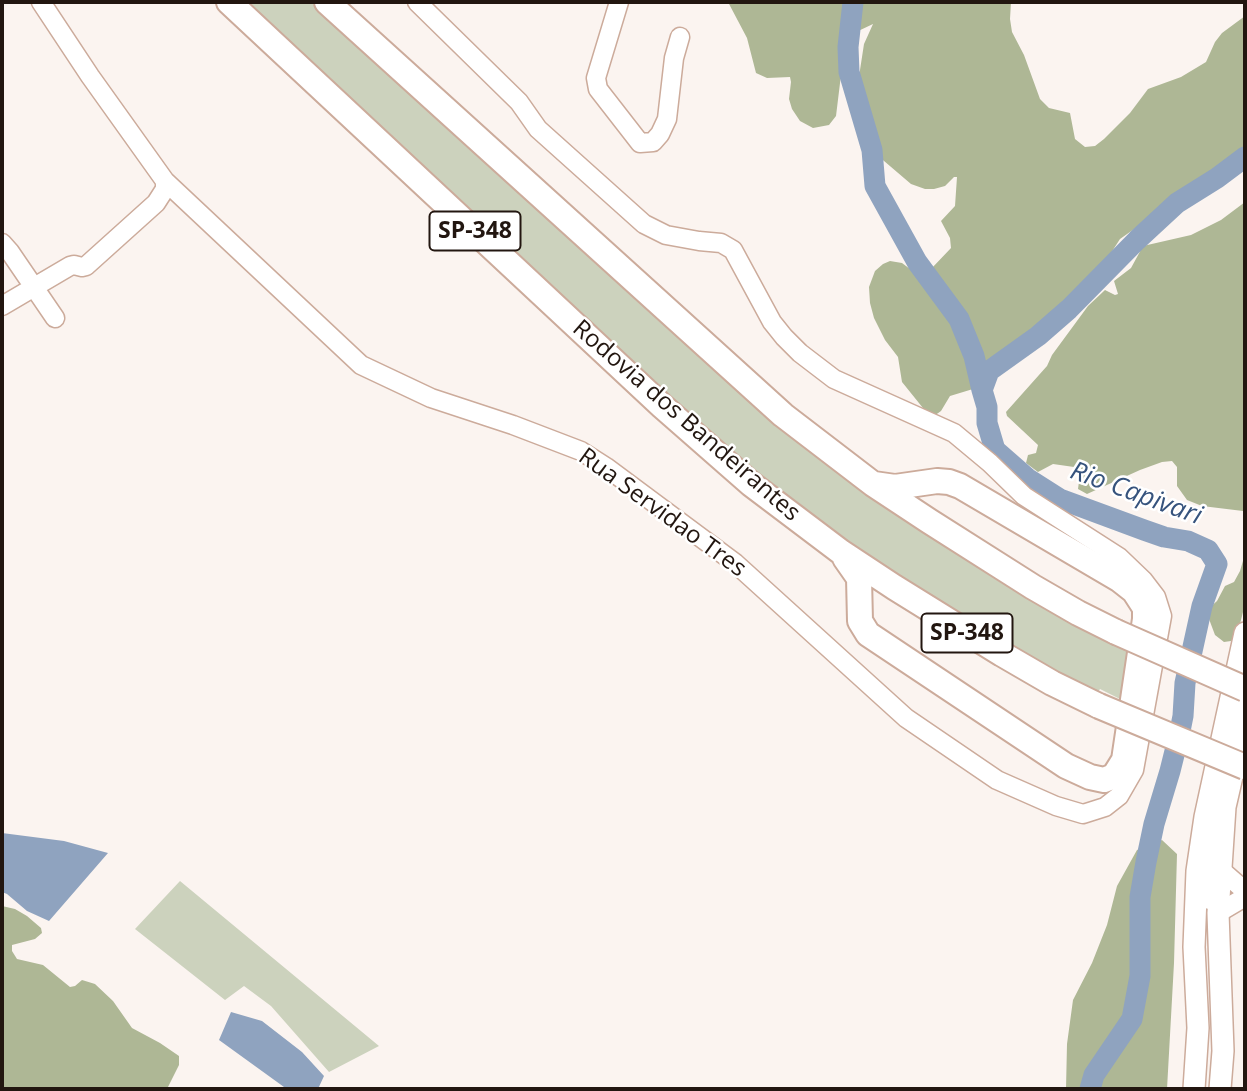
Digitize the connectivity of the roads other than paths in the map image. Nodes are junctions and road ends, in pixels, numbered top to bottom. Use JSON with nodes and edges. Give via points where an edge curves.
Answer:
{"nodes":[{"id":1,"x":41,"y":2,"type":"edge"},
{"id":2,"x":229,"y":2,"type":"edge"},
{"id":3,"x":327,"y":2,"type":"edge"},
{"id":4,"x":417,"y":2,"type":"edge"},
{"id":5,"x":619,"y":2,"type":"edge"},
{"id":6,"x":680,"y":37,"type":"dead end"},
{"id":7,"x":165,"y":181,"type":"junction"},
{"id":8,"x":2,"y":243,"type":"edge"},
{"id":9,"x":34,"y":287,"type":"junction"},
{"id":10,"x":2,"y":306,"type":"edge"},
{"id":11,"x":55,"y":318,"type":"dead end"},
{"id":12,"x":873,"y":484,"type":"junction"},
{"id":13,"x":841,"y":552,"type":"junction"},
{"id":14,"x":1245,"y":633,"type":"edge"},
{"id":15,"x":1245,"y":662,"type":"edge"},
{"id":16,"x":1245,"y":690,"type":"edge"},
{"id":17,"x":1245,"y":702,"type":"edge"},
{"id":18,"x":1245,"y":720,"type":"edge"},
{"id":19,"x":1245,"y":767,"type":"edge"},
{"id":20,"x":1221,"y":870,"type":"junction"},
{"id":21,"x":1245,"y":891,"type":"edge"},
{"id":22,"x":1245,"y":897,"type":"edge"},
{"id":23,"x":1218,"y":914,"type":"junction"},
{"id":24,"x":1194,"y":1089,"type":"edge"},
{"id":25,"x":1200,"y":1089,"type":"edge"},
{"id":26,"x":1211,"y":1089,"type":"edge"},
{"id":27,"x":1220,"y":1089,"type":"edge"}],
"edges":[{"from":1,"to":7,"type":"street","name":"Rua Servidao Tres"},
{"from":2,"to":13,"type":"highway","name":"Rodovia dos Bandeirantes","number":"SP-348","via":[[662,406],[751,484]]},
{"from":3,"to":12,"type":"highway","number":"SP-348","via":[[783,415]]},
{"from":4,"to":7,"type":"street","name":"Rua Servidao Tres","via":[[519,102],[538,129],[644,224],[666,235],[721,243],[733,250],[772,322],[800,353],[834,379],[954,433],[1024,496],[1118,557],[1143,580],[1156,597],[1162,616],[1134,770],[1119,796],[1105,807],[1083,814],[998,780],[906,718],[735,563],[606,467],[581,451],[431,398],[361,365]]},
{"from":5,"to":6,"type":"street","via":[[596,78],[598,89],[640,143],[653,142],[667,119]]},
{"from":7,"to":9,"type":"street","via":[[156,203],[86,266],[70,266]]},
{"from":8,"to":9,"type":"street"},
{"from":9,"to":10,"type":"street"},
{"from":9,"to":11,"type":"street"},
{"from":12,"to":13,"type":"highway","via":[[895,487],[937,481],[960,486],[1134,591],[1145,608],[1145,619],[1124,760],[1114,775],[1097,779],[1066,766],[868,634],[860,621],[859,578]]},
{"from":12,"to":16,"type":"highway","number":"SP-348","bridge":true,"via":[[1077,613]]},
{"from":13,"to":19,"type":"highway","name":"Rodovia dos Bandeirantes","number":"SP-348","bridge":true,"via":[[1052,683]]},
{"from":14,"to":24,"type":"main road","via":[[1198,870]]},
{"from":15,"to":25,"type":"street","via":[[1202,865]]},
{"from":17,"to":26,"type":"street","via":[[1210,864]]},
{"from":18,"to":20,"type":"main road","via":[[1225,807]]},
{"from":20,"to":21,"type":"street"},
{"from":20,"to":23,"type":"main road"},
{"from":22,"to":23,"type":"street"},
{"from":23,"to":27,"type":"main road"}]}
